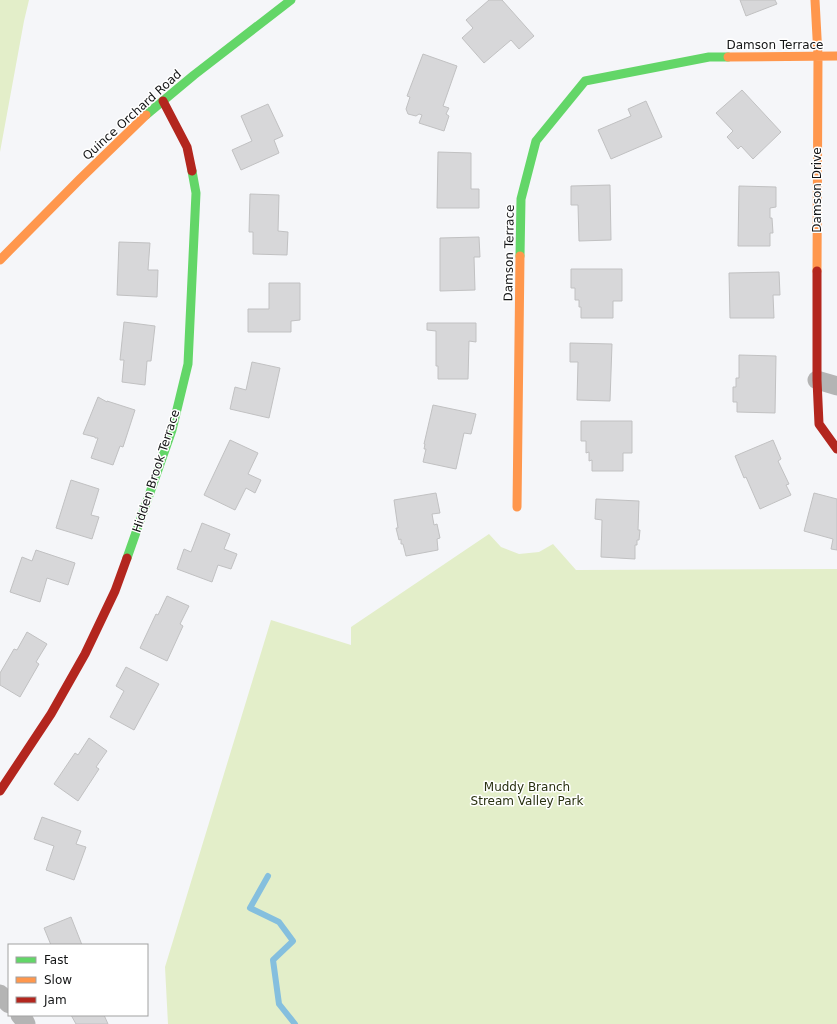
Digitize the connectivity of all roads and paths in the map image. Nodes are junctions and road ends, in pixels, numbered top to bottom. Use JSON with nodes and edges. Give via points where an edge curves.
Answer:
{"nodes":[{"id":1,"x":291,"y":0,"type":"edge"},
{"id":2,"x":814,"y":0,"type":"edge"},
{"id":3,"x":818,"y":56,"type":"junction"},
{"id":4,"x":837,"y":56,"type":"edge"},
{"id":5,"x":163,"y":101,"type":"junction"},
{"id":6,"x":0,"y":260,"type":"edge"},
{"id":7,"x":817,"y":380,"type":"junction"},
{"id":8,"x":837,"y":386,"type":"edge"},
{"id":9,"x":837,"y":449,"type":"edge"},
{"id":10,"x":517,"y":507,"type":"dead end"},
{"id":11,"x":0,"y":791,"type":"edge"},
{"id":12,"x":0,"y":994,"type":"edge"},
{"id":13,"x":8,"y":1003,"type":"edge"}],
"edges":[{"from":1,"to":5,"type":"street","name":"Quince Orchard Road"},
{"from":2,"to":3,"type":"street","name":"Damson Drive"},
{"from":3,"to":4,"type":"street","name":"Damson Terrace"},
{"from":3,"to":7,"type":"street","name":"Damson Drive"},
{"from":3,"to":10,"type":"street","name":"Damson Terrace","via":[[709,57],[585,81],[536,141],[521,199]]},
{"from":5,"to":6,"type":"street","name":"Quince Orchard Road","via":[[103,156]]},
{"from":5,"to":11,"type":"street","name":"Hidden Brook Terrace","via":[[187,147],[196,193],[188,364],[172,430],[115,591],[85,654],[51,714]]},
{"from":7,"to":8,"type":"street"},
{"from":7,"to":9,"type":"street","name":"Damson Drive","via":[[819,424]]},
{"from":12,"to":13,"type":"street"}]}
